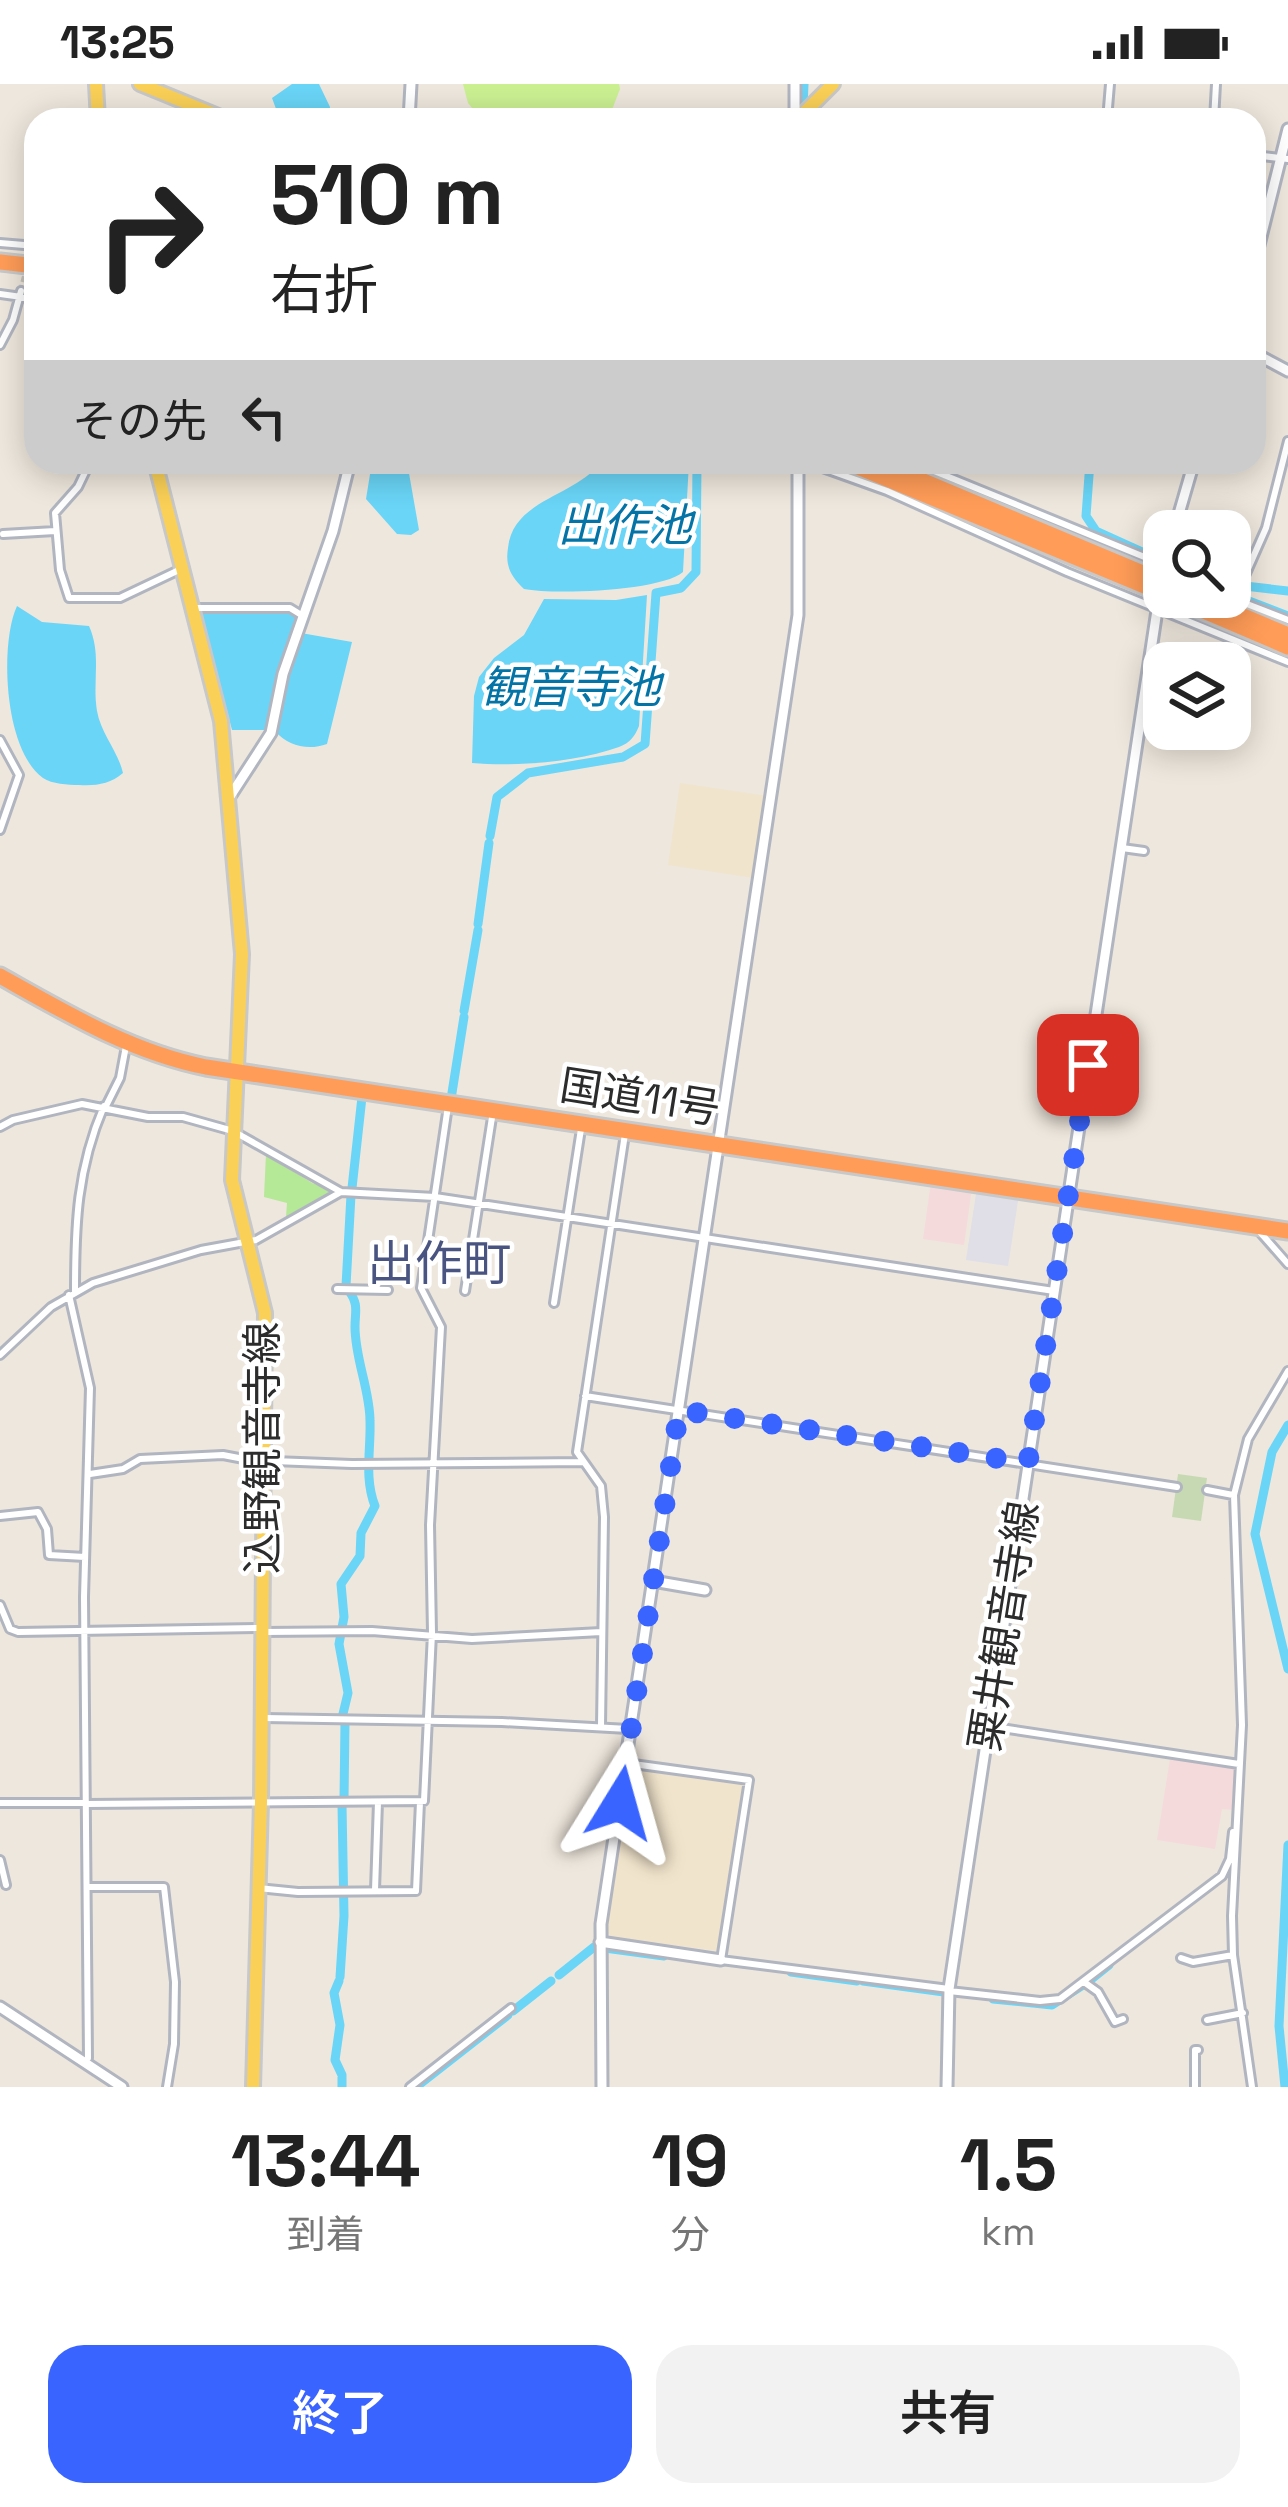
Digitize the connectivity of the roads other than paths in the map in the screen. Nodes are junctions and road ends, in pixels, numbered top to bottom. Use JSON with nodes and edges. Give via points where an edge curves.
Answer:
{"nodes":[{"id":1,"x":140,"y":84,"type":"edge"},
{"id":2,"x":833,"y":84,"type":"edge"},
{"id":3,"x":158,"y":87,"type":"edge"},
{"id":4,"x":202,"y":108,"type":"edge"},
{"id":5,"x":808,"y":108,"type":"edge"},
{"id":6,"x":1288,"y":129,"type":"edge"},
{"id":7,"x":1285,"y":159,"type":"edge"},
{"id":8,"x":1266,"y":224,"type":"edge"},
{"id":9,"x":0,"y":294,"type":"edge"},
{"id":10,"x":20,"y":294,"type":"junction"},
{"id":11,"x":24,"y":295,"type":"edge"},
{"id":12,"x":0,"y":345,"type":"edge"},
{"id":13,"x":1288,"y":441,"type":"edge"},
{"id":14,"x":85,"y":474,"type":"edge"},
{"id":15,"x":158,"y":474,"type":"edge"},
{"id":16,"x":347,"y":474,"type":"edge"},
{"id":17,"x":802,"y":474,"type":"edge"},
{"id":18,"x":838,"y":474,"type":"edge"},
{"id":19,"x":877,"y":474,"type":"edge"},
{"id":20,"x":906,"y":474,"type":"edge"},
{"id":21,"x":936,"y":474,"type":"edge"},
{"id":22,"x":1191,"y":474,"type":"edge"},
{"id":23,"x":1180,"y":510,"type":"edge"},
{"id":24,"x":56,"y":531,"type":"junction"},
{"id":25,"x":3,"y":534,"type":"dead end"},
{"id":26,"x":1251,"y":562,"type":"edge"},
{"id":27,"x":183,"y":568,"type":"junction"},
{"id":28,"x":1143,"y":576,"type":"edge"},
{"id":29,"x":1143,"y":577,"type":"edge"},
{"id":30,"x":1143,"y":578,"type":"edge"},
{"id":31,"x":1143,"y":583,"type":"edge"},
{"id":32,"x":1251,"y":606,"type":"edge"},
{"id":33,"x":193,"y":608,"type":"junction"},
{"id":34,"x":303,"y":616,"type":"junction"},
{"id":35,"x":1158,"y":618,"type":"edge"},
{"id":36,"x":1216,"y":618,"type":"edge"},
{"id":37,"x":1229,"y":618,"type":"edge"},
{"id":38,"x":1248,"y":618,"type":"edge"},
{"id":39,"x":1288,"y":620,"type":"edge"},
{"id":40,"x":1288,"y":635,"type":"edge"},
{"id":41,"x":1288,"y":647,"type":"edge"},
{"id":42,"x":1288,"y":662,"type":"edge"},
{"id":43,"x":0,"y":740,"type":"edge"},
{"id":44,"x":229,"y":798,"type":"junction"},
{"id":45,"x":0,"y":830,"type":"edge"},
{"id":46,"x":1122,"y":848,"type":"junction"},
{"id":47,"x":1144,"y":851,"type":"dead end"},
{"id":48,"x":0,"y":976,"type":"edge"},
{"id":49,"x":127,"y":1043,"type":"junction"},
{"id":50,"x":236,"y":1073,"type":"junction"},
{"id":51,"x":448,"y":1103,"type":"junction"},
{"id":52,"x":105,"y":1106,"type":"junction"},
{"id":53,"x":493,"y":1110,"type":"junction"},
{"id":54,"x":581,"y":1124,"type":"junction"},
{"id":55,"x":0,"y":1127,"type":"edge"},
{"id":56,"x":233,"y":1131,"type":"junction"},
{"id":57,"x":626,"y":1131,"type":"junction"},
{"id":58,"x":718,"y":1146,"type":"junction"},
{"id":59,"x":341,"y":1192,"type":"junction"},
{"id":60,"x":435,"y":1197,"type":"junction"},
{"id":61,"x":1068,"y":1198,"type":"junction"},
{"id":62,"x":479,"y":1204,"type":"junction"},
{"id":63,"x":567,"y":1218,"type":"junction"},
{"id":64,"x":1247,"y":1224,"type":"junction"},
{"id":65,"x":610,"y":1225,"type":"junction"},
{"id":66,"x":1288,"y":1231,"type":"edge"},
{"id":67,"x":705,"y":1238,"type":"junction"},
{"id":68,"x":247,"y":1243,"type":"junction"},
{"id":69,"x":1288,"y":1264,"type":"edge"},
{"id":70,"x":338,"y":1289,"type":"dead end"},
{"id":71,"x":388,"y":1291,"type":"dead end"},
{"id":72,"x":465,"y":1291,"type":"dead end"},
{"id":73,"x":1054,"y":1291,"type":"junction"},
{"id":74,"x":72,"y":1294,"type":"junction"},
{"id":75,"x":554,"y":1303,"type":"dead end"},
{"id":76,"x":0,"y":1355,"type":"edge"},
{"id":77,"x":1288,"y":1371,"type":"edge"},
{"id":78,"x":585,"y":1396,"type":"junction"},
{"id":79,"x":679,"y":1410,"type":"junction"},
{"id":80,"x":262,"y":1461,"type":"junction"},
{"id":81,"x":435,"y":1462,"type":"junction"},
{"id":82,"x":583,"y":1462,"type":"junction"},
{"id":83,"x":1028,"y":1463,"type":"junction"},
{"id":84,"x":90,"y":1474,"type":"junction"},
{"id":85,"x":1178,"y":1486,"type":"dead end"},
{"id":86,"x":1207,"y":1490,"type":"dead end"},
{"id":87,"x":1234,"y":1495,"type":"junction"},
{"id":88,"x":0,"y":1516,"type":"edge"},
{"id":89,"x":85,"y":1557,"type":"junction"},
{"id":90,"x":653,"y":1581,"type":"junction"},
{"id":91,"x":705,"y":1590,"type":"dead end"},
{"id":92,"x":0,"y":1605,"type":"edge"},
{"id":93,"x":261,"y":1630,"type":"junction"},
{"id":94,"x":86,"y":1631,"type":"junction"},
{"id":95,"x":601,"y":1632,"type":"junction"},
{"id":96,"x":432,"y":1633,"type":"junction"},
{"id":97,"x":260,"y":1718,"type":"junction"},
{"id":98,"x":429,"y":1720,"type":"junction"},
{"id":99,"x":602,"y":1726,"type":"junction"},
{"id":100,"x":988,"y":1726,"type":"junction"},
{"id":101,"x":630,"y":1730,"type":"junction"},
{"id":102,"x":626,"y":1763,"type":"junction"},
{"id":103,"x":1239,"y":1764,"type":"junction"},
{"id":104,"x":261,"y":1802,"type":"junction"},
{"id":105,"x":379,"y":1802,"type":"junction"},
{"id":106,"x":420,"y":1802,"type":"junction"},
{"id":107,"x":0,"y":1803,"type":"edge"},
{"id":108,"x":86,"y":1804,"type":"junction"},
{"id":109,"x":1238,"y":1818,"type":"junction"},
{"id":110,"x":0,"y":1860,"type":"edge"},
{"id":111,"x":1226,"y":1872,"type":"junction"},
{"id":112,"x":6,"y":1885,"type":"dead end"},
{"id":113,"x":86,"y":1887,"type":"junction"},
{"id":114,"x":258,"y":1888,"type":"junction"},
{"id":115,"x":375,"y":1890,"type":"junction"},
{"id":116,"x":1233,"y":1894,"type":"junction"},
{"id":117,"x":600,"y":1942,"type":"junction"},
{"id":118,"x":1234,"y":1955,"type":"junction"},
{"id":119,"x":1181,"y":1958,"type":"dead end"},
{"id":120,"x":722,"y":1960,"type":"junction"},
{"id":121,"x":1084,"y":1982,"type":"junction"},
{"id":122,"x":949,"y":1990,"type":"junction"},
{"id":123,"x":0,"y":2007,"type":"edge"},
{"id":124,"x":511,"y":2008,"type":"dead end"},
{"id":125,"x":1244,"y":2014,"type":"junction"},
{"id":126,"x":1123,"y":2019,"type":"dead end"},
{"id":127,"x":1208,"y":2020,"type":"dead end"},
{"id":128,"x":1198,"y":2050,"type":"dead end"},
{"id":129,"x":88,"y":2058,"type":"dead end"},
{"id":130,"x":122,"y":2087,"type":"edge"},
{"id":131,"x":167,"y":2087,"type":"edge"},
{"id":132,"x":253,"y":2087,"type":"edge"},
{"id":133,"x":410,"y":2087,"type":"edge"},
{"id":134,"x":602,"y":2087,"type":"edge"},
{"id":135,"x":947,"y":2087,"type":"edge"},
{"id":136,"x":1195,"y":2087,"type":"edge"},
{"id":137,"x":1252,"y":2087,"type":"edge"}],
"edges":[{"from":1,"to":3,"type":"main road"},
{"from":2,"to":5,"type":"main road"},
{"from":3,"to":4,"type":"main road"},
{"from":6,"to":7,"type":"street"},
{"from":7,"to":8,"type":"street"},
{"from":9,"to":10,"type":"street"},
{"from":10,"to":11,"type":"street"},
{"from":10,"to":12,"type":"street"},
{"from":13,"to":26,"type":"street"},
{"from":14,"to":24,"type":"street","via":[[55,512]]},
{"from":15,"to":27,"type":"main road","name":"込野観音寺線"},
{"from":16,"to":34,"type":"street"},
{"from":17,"to":58,"type":"street","via":[[798,615]]},
{"from":18,"to":31,"type":"street","via":[[1067,572]]},
{"from":19,"to":30,"type":"highway"},
{"from":20,"to":29,"type":"highway"},
{"from":21,"to":28,"type":"street"},
{"from":22,"to":23,"type":"street"},
{"from":24,"to":25,"type":"street"},
{"from":24,"to":27,"type":"street","via":[[69,598],[120,598]]},
{"from":27,"to":33,"type":"main road","name":"込野観音寺線"},
{"from":32,"to":39,"type":"street"},
{"from":33,"to":34,"type":"street","via":[[290,608]]},
{"from":33,"to":44,"type":"main road","name":"込野観音寺線","via":[[221,721]]},
{"from":34,"to":44,"type":"street","via":[[271,733]]},
{"from":35,"to":46,"type":"street","name":"粟井観音寺線"},
{"from":36,"to":42,"type":"street"},
{"from":37,"to":41,"type":"highway"},
{"from":38,"to":40,"type":"highway"},
{"from":43,"to":45,"type":"street","via":[[19,775]]},
{"from":44,"to":50,"type":"main road","name":"込野観音寺線","via":[[242,955]]},
{"from":46,"to":47,"type":"street"},
{"from":46,"to":61,"type":"street","name":"粟井観音寺線"},
{"from":48,"to":49,"type":"highway","name":"国道11号"},
{"from":49,"to":50,"type":"highway","name":"国道11号"},
{"from":49,"to":52,"type":"street"},
{"from":50,"to":51,"type":"highway","name":"国道11号"},
{"from":50,"to":56,"type":"main road","name":"込野観音寺線"},
{"from":51,"to":53,"type":"highway","name":"国道11号"},
{"from":51,"to":60,"type":"street"},
{"from":52,"to":55,"type":"street","via":[[56,1108]]},
{"from":52,"to":56,"type":"street"},
{"from":52,"to":74,"type":"street","via":[[86,1148]]},
{"from":53,"to":54,"type":"highway","name":"国道11号"},
{"from":53,"to":62,"type":"street"},
{"from":54,"to":57,"type":"highway","name":"国道11号"},
{"from":54,"to":63,"type":"street"},
{"from":56,"to":59,"type":"street"},
{"from":56,"to":68,"type":"main road","name":"込野観音寺線","via":[[234,1193]]},
{"from":57,"to":58,"type":"highway","name":"国道11号"},
{"from":57,"to":65,"type":"street"},
{"from":58,"to":61,"type":"highway","name":"国道11号"},
{"from":58,"to":67,"type":"street"},
{"from":59,"to":60,"type":"street"},
{"from":59,"to":68,"type":"street"},
{"from":60,"to":62,"type":"street"},
{"from":60,"to":81,"type":"street","via":[[421,1288],[441,1328]]},
{"from":61,"to":64,"type":"highway","name":"国道11号"},
{"from":61,"to":73,"type":"street","name":"粟井観音寺線"},
{"from":62,"to":63,"type":"street"},
{"from":62,"to":72,"type":"street"},
{"from":63,"to":65,"type":"street"},
{"from":63,"to":75,"type":"street"},
{"from":64,"to":66,"type":"highway","name":"国道11号"},
{"from":64,"to":69,"type":"street"},
{"from":65,"to":67,"type":"street"},
{"from":65,"to":78,"type":"street"},
{"from":67,"to":73,"type":"street"},
{"from":67,"to":79,"type":"street"},
{"from":68,"to":74,"type":"street","via":[[179,1256]]},
{"from":68,"to":80,"type":"main road","name":"込野観音寺線","via":[[265,1313]]},
{"from":70,"to":71,"type":"street"},
{"from":73,"to":83,"type":"street","name":"粟井観音寺線"},
{"from":74,"to":76,"type":"street"},
{"from":74,"to":84,"type":"street","via":[[90,1388]]},
{"from":77,"to":87,"type":"street","via":[[1248,1438]]},
{"from":78,"to":79,"type":"street"},
{"from":78,"to":82,"type":"street","via":[[577,1452]]},
{"from":79,"to":83,"type":"street"},
{"from":79,"to":90,"type":"street"},
{"from":80,"to":81,"type":"street"},
{"from":80,"to":84,"type":"street","via":[[140,1459]]},
{"from":80,"to":93,"type":"main road","name":"込野観音寺線"},
{"from":81,"to":82,"type":"street"},
{"from":81,"to":96,"type":"street"},
{"from":82,"to":95,"type":"street","via":[[601,1486]]},
{"from":83,"to":85,"type":"street"},
{"from":83,"to":100,"type":"street","name":"粟井観音寺線"},
{"from":84,"to":89,"type":"street"},
{"from":86,"to":87,"type":"street"},
{"from":87,"to":103,"type":"street"},
{"from":88,"to":89,"type":"street","via":[[38,1512],[49,1555]]},
{"from":89,"to":94,"type":"street"},
{"from":90,"to":91,"type":"street"},
{"from":90,"to":101,"type":"street"},
{"from":92,"to":94,"type":"street","via":[[13,1631]]},
{"from":93,"to":94,"type":"street"},
{"from":93,"to":96,"type":"street"},
{"from":93,"to":97,"type":"main road","name":"込野観音寺線"},
{"from":94,"to":108,"type":"street"},
{"from":95,"to":96,"type":"street","via":[[472,1639]]},
{"from":95,"to":99,"type":"street"},
{"from":96,"to":98,"type":"street"},
{"from":97,"to":98,"type":"street"},
{"from":97,"to":104,"type":"main road","name":"込野観音寺線"},
{"from":98,"to":99,"type":"street"},
{"from":98,"to":106,"type":"street"},
{"from":99,"to":101,"type":"street"},
{"from":100,"to":103,"type":"street"},
{"from":100,"to":122,"type":"street","name":"粟井観音寺線"},
{"from":101,"to":102,"type":"street"},
{"from":102,"to":117,"type":"street"},
{"from":102,"to":120,"type":"street","via":[[749,1780]]},
{"from":103,"to":109,"type":"street"},
{"from":104,"to":105,"type":"street"},
{"from":104,"to":108,"type":"street"},
{"from":104,"to":114,"type":"main road","name":"込野観音寺線"},
{"from":105,"to":106,"type":"street"},
{"from":105,"to":115,"type":"street"},
{"from":106,"to":115,"type":"street","via":[[418,1890]]},
{"from":107,"to":108,"type":"street"},
{"from":108,"to":113,"type":"street"},
{"from":109,"to":111,"type":"street"},
{"from":109,"to":116,"type":"street"},
{"from":110,"to":112,"type":"street"},
{"from":111,"to":116,"type":"street"},
{"from":111,"to":121,"type":"street"},
{"from":113,"to":129,"type":"street"},
{"from":113,"to":131,"type":"street","via":[[164,1886],[175,1982]]},
{"from":114,"to":115,"type":"street"},
{"from":114,"to":132,"type":"main road","name":"込野観音寺線"},
{"from":116,"to":118,"type":"street"},
{"from":117,"to":120,"type":"street"},
{"from":117,"to":134,"type":"street"},
{"from":118,"to":119,"type":"street"},
{"from":118,"to":125,"type":"street"},
{"from":120,"to":122,"type":"street"},
{"from":121,"to":122,"type":"street","via":[[1053,2001]]},
{"from":121,"to":126,"type":"street","via":[[1115,2022]]},
{"from":122,"to":135,"type":"street","name":"粟井観音寺線"},
{"from":123,"to":130,"type":"street"},
{"from":124,"to":133,"type":"street"},
{"from":125,"to":127,"type":"street"},
{"from":125,"to":137,"type":"street"},
{"from":128,"to":136,"type":"street"}]}
